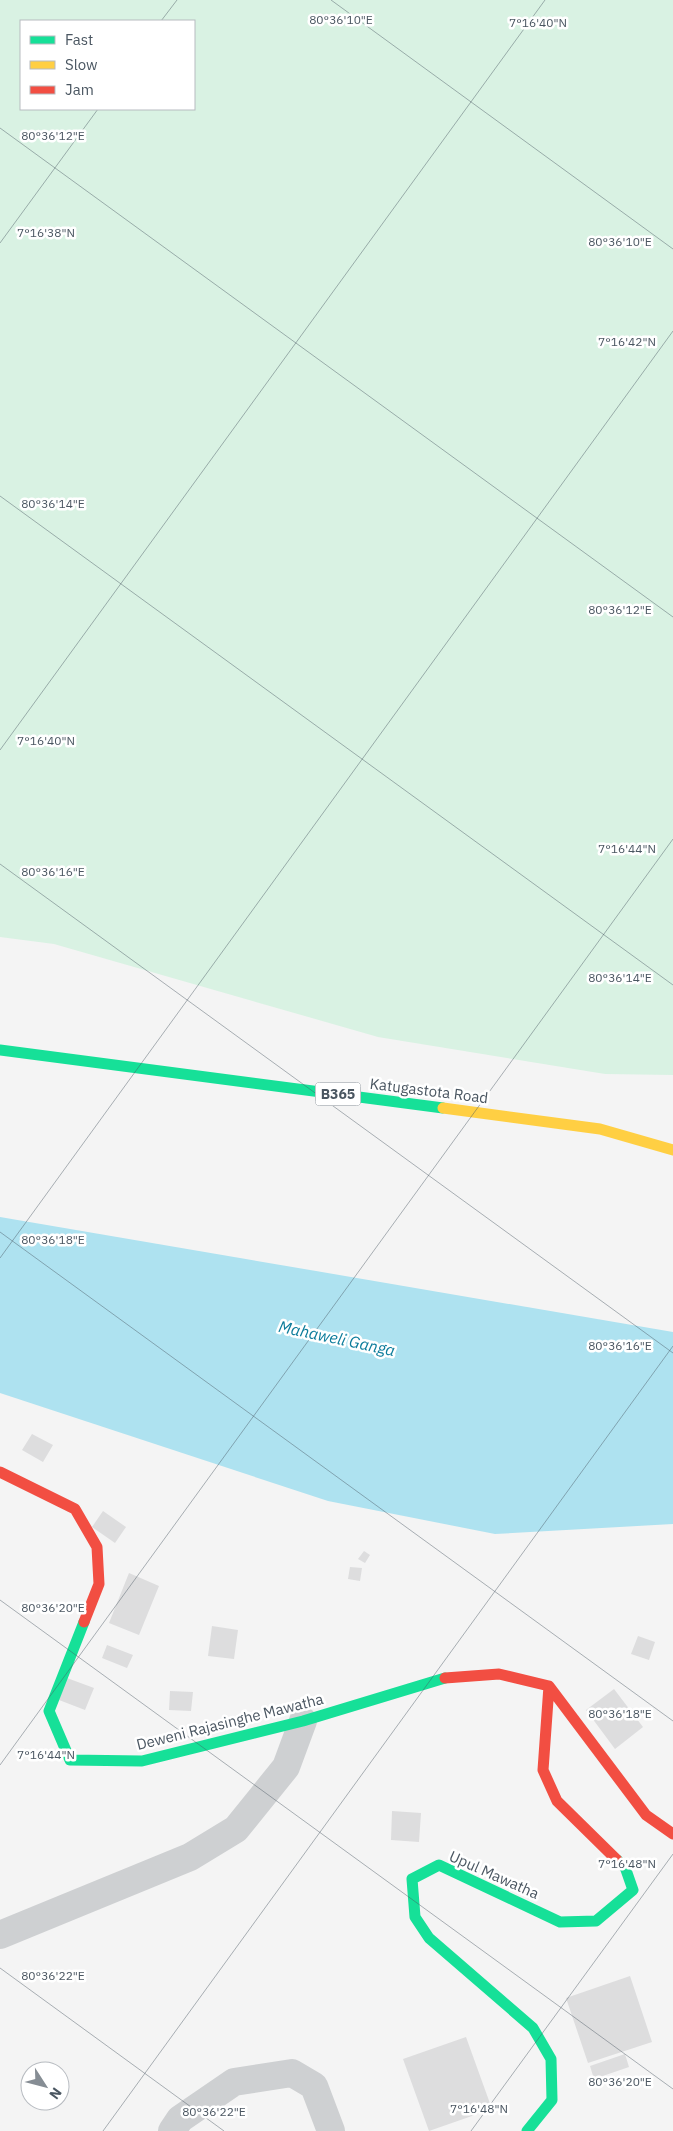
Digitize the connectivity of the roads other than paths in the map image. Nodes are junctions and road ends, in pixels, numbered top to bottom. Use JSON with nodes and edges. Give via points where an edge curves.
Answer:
{"nodes":[{"id":1,"x":0,"y":1050,"type":"edge"},
{"id":2,"x":673,"y":1150,"type":"edge"},
{"id":3,"x":0,"y":1472,"type":"edge"},
{"id":4,"x":549,"y":1686,"type":"junction"},
{"id":5,"x":303,"y":1721,"type":"junction"},
{"id":6,"x":673,"y":1834,"type":"edge"},
{"id":7,"x":0,"y":1935,"type":"edge"},
{"id":8,"x":172,"y":2131,"type":"edge"},
{"id":9,"x":331,"y":2131,"type":"edge"},
{"id":10,"x":527,"y":2131,"type":"edge"}],
"edges":[{"from":1,"to":2,"type":"street","name":"Katugastota Road","number":"B365","via":[[600,1129]]},
{"from":3,"to":5,"type":"street","name":"Deweni Rajasinghe Mawatha","via":[[75,1509],[97,1546],[99,1584],[49,1711],[70,1760],[142,1761]]},
{"from":4,"to":5,"type":"street","name":"Deweni Rajasinghe Mawatha","via":[[499,1674],[443,1678]]},
{"from":4,"to":6,"type":"street","via":[[646,1815]]},
{"from":4,"to":10,"type":"street","name":"Upul Mawatha","via":[[543,1770],[557,1801],[624,1867],[633,1890],[596,1921],[560,1922],[439,1865],[412,1879],[415,1917],[429,1938],[533,2028],[550,2059],[552,2100]]},
{"from":5,"to":7,"type":"street","via":[[286,1767],[236,1829],[190,1857]]},
{"from":8,"to":9,"type":"street","via":[[180,2119],[234,2082],[292,2073],[314,2086]]}]}
